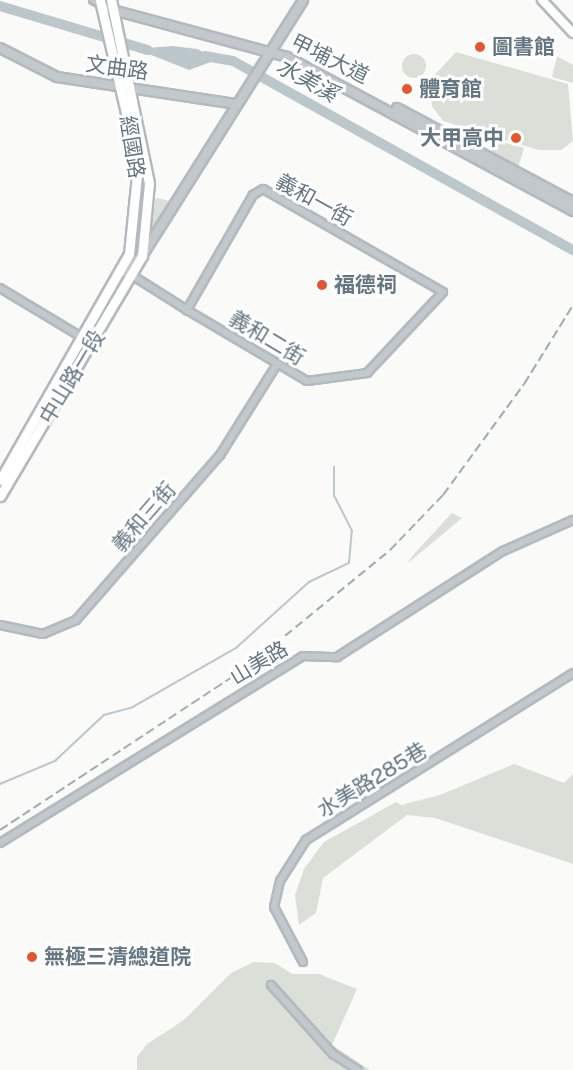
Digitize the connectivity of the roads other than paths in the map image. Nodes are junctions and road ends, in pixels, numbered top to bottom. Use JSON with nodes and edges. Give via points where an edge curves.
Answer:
{"nodes":[{"id":1,"x":542,"y":0,"type":"edge"},
{"id":2,"x":299,"y":1,"type":"edge"},
{"id":3,"x":103,"y":2,"type":"edge"},
{"id":4,"x":573,"y":33,"type":"edge"},
{"id":5,"x":0,"y":48,"type":"edge"},
{"id":6,"x":265,"y":53,"type":"junction"},
{"id":7,"x":126,"y":88,"type":"junction"},
{"id":8,"x":364,"y":96,"type":"junction"},
{"id":9,"x":235,"y":104,"type":"junction"},
{"id":10,"x":573,"y":202,"type":"edge"},
{"id":11,"x":573,"y":211,"type":"edge"},
{"id":12,"x":142,"y":256,"type":"junction"},
{"id":13,"x":129,"y":274,"type":"junction"},
{"id":14,"x":0,"y":288,"type":"edge"},
{"id":15,"x":443,"y":292,"type":"joint"},
{"id":16,"x":187,"y":310,"type":"junction"},
{"id":17,"x":85,"y":339,"type":"junction"},
{"id":18,"x":277,"y":364,"type":"junction"},
{"id":19,"x":0,"y":480,"type":"edge"},
{"id":20,"x":0,"y":496,"type":"edge"},
{"id":21,"x":573,"y":520,"type":"edge"},
{"id":22,"x":0,"y":625,"type":"edge"},
{"id":23,"x":573,"y":673,"type":"edge"},
{"id":24,"x":0,"y":843,"type":"edge"},
{"id":25,"x":303,"y":962,"type":"dead end"},
{"id":26,"x":271,"y":985,"type":"dead end"},
{"id":27,"x":358,"y":1070,"type":"edge"}],
"edges":[{"from":1,"to":4,"type":"main road"},
{"from":2,"to":6,"type":"street"},
{"from":3,"to":6,"type":"street","name":"甲埔大道"},
{"from":3,"to":7,"type":"main road","name":"經國路","via":[[114,59]]},
{"from":3,"to":7,"type":"main road","name":"經國路","via":[[115,20],[125,62]]},
{"from":5,"to":7,"type":"street","name":"文曲路","via":[[38,71]]},
{"from":6,"to":8,"type":"street","name":"甲埔大道"},
{"from":6,"to":9,"type":"street","name":"中山路一段"},
{"from":7,"to":9,"type":"street","name":"文曲路"},
{"from":7,"to":12,"type":"main road","name":"經國路","via":[[149,183]]},
{"from":7,"to":13,"type":"main road","name":"經國路","via":[[139,182]]},
{"from":8,"to":10,"type":"street","via":[[380,99]]},
{"from":8,"to":11,"type":"street","name":"甲埔大道"},
{"from":9,"to":12,"type":"street","name":"中山路一段"},
{"from":12,"to":13,"type":"main road","name":"中山路一段"},
{"from":13,"to":16,"type":"street","name":"義和二街"},
{"from":13,"to":17,"type":"main road","name":"中山路一段"},
{"from":13,"to":20,"type":"main road","name":"中山路一段"},
{"from":14,"to":17,"type":"street"},
{"from":15,"to":16,"type":"street","name":"義和一街","via":[[263,189],[253,195]]},
{"from":15,"to":18,"type":"street","name":"義和二街","via":[[366,373],[307,381]]},
{"from":16,"to":18,"type":"street","name":"義和二街"},
{"from":17,"to":19,"type":"main road","name":"中山路一段"},
{"from":18,"to":22,"type":"street","name":"義和三街","via":[[220,455],[76,620],[43,634]]},
{"from":21,"to":24,"type":"street","name":"山美路","via":[[503,551],[337,657],[303,656]]},
{"from":23,"to":25,"type":"street","name":"水美路285巷","via":[[306,840],[280,881],[274,908]]},
{"from":26,"to":27,"type":"street","via":[[333,1054]]}]}
